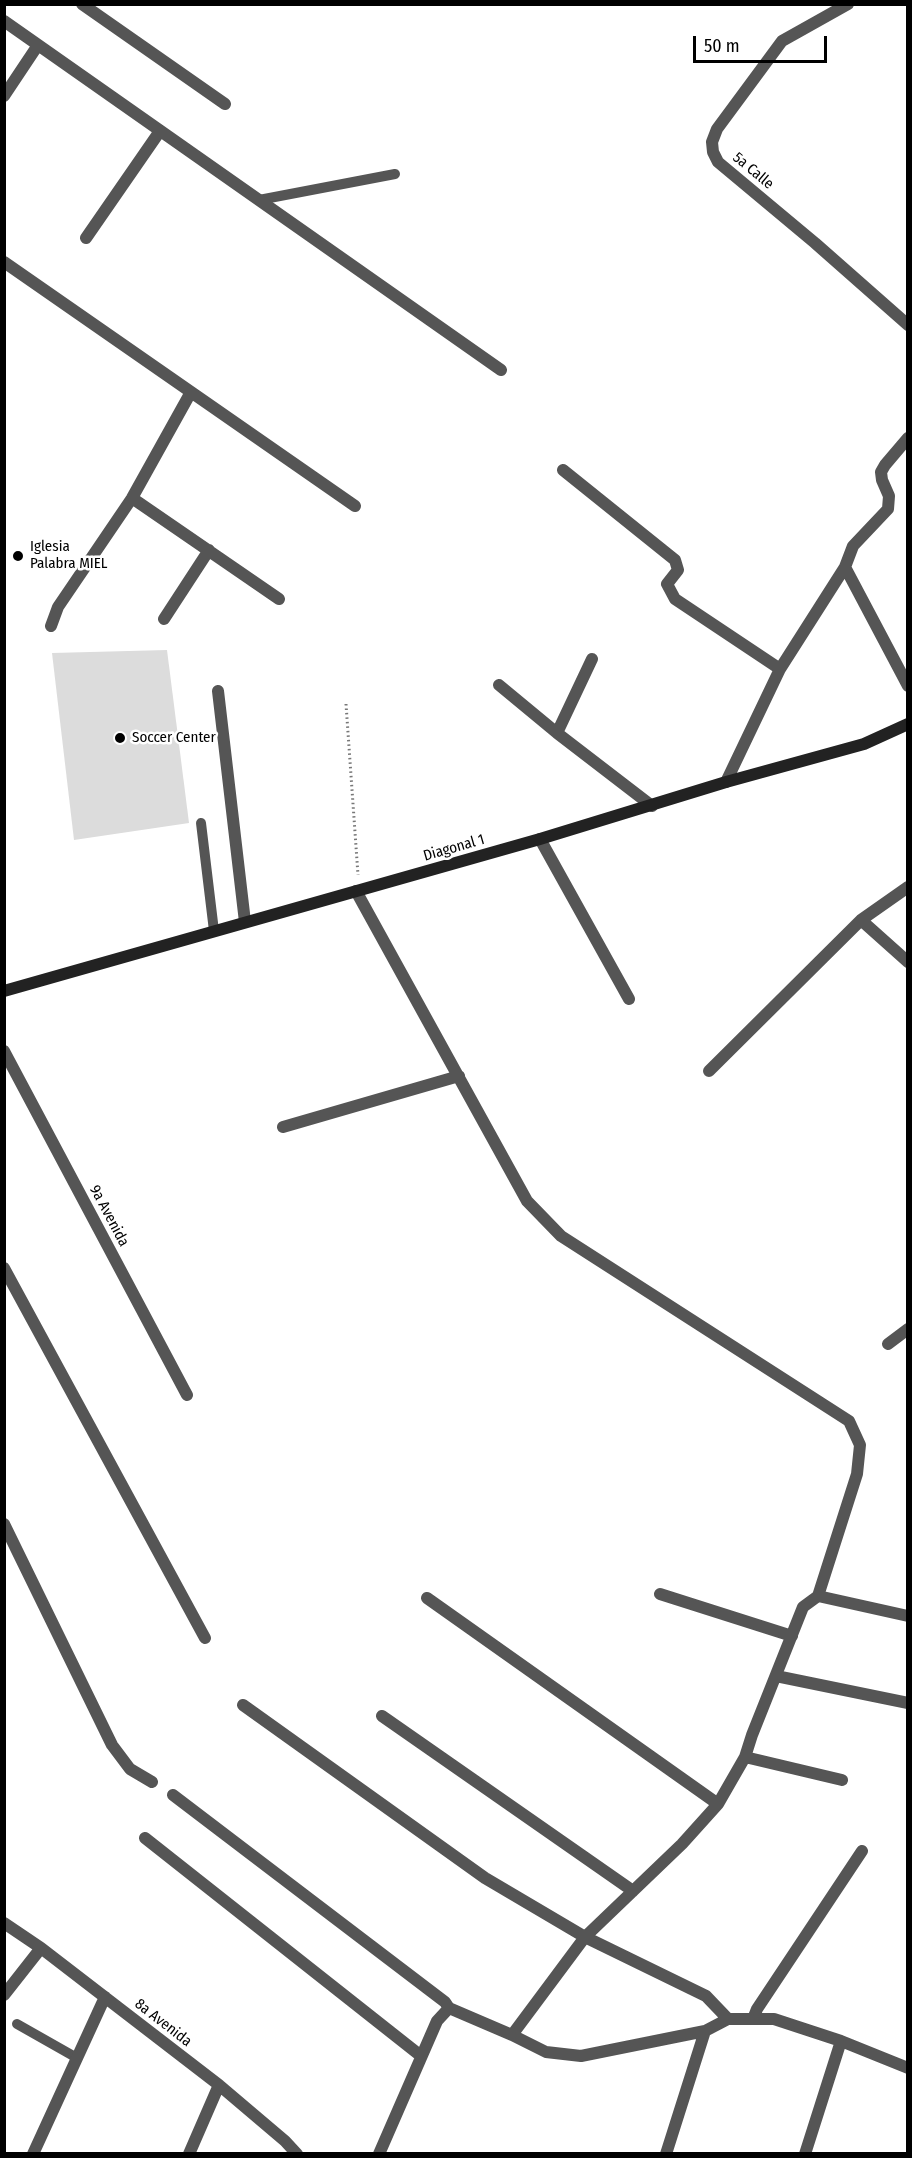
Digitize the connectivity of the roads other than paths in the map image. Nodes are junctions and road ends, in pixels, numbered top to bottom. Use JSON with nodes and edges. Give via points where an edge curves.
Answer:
{"nodes":[{"id":1,"x":82,"y":4,"type":"edge"},
{"id":2,"x":848,"y":4,"type":"edge"},
{"id":3,"x":4,"y":21,"type":"edge"},
{"id":4,"x":39,"y":45,"type":"junction"},
{"id":5,"x":4,"y":96,"type":"edge"},
{"id":6,"x":225,"y":104,"type":"dead end"},
{"id":7,"x":160,"y":131,"type":"junction"},
{"id":8,"x":395,"y":174,"type":"dead end"},
{"id":9,"x":259,"y":200,"type":"junction"},
{"id":10,"x":86,"y":238,"type":"dead end"},
{"id":11,"x":4,"y":262,"type":"edge"},
{"id":12,"x":908,"y":325,"type":"edge"},
{"id":13,"x":501,"y":370,"type":"dead end"},
{"id":14,"x":191,"y":392,"type":"junction"},
{"id":15,"x":908,"y":438,"type":"edge"},
{"id":16,"x":563,"y":470,"type":"dead end"},
{"id":17,"x":132,"y":498,"type":"junction"},
{"id":18,"x":355,"y":506,"type":"dead end"},
{"id":19,"x":208,"y":550,"type":"junction"},
{"id":20,"x":845,"y":567,"type":"junction"},
{"id":21,"x":279,"y":599,"type":"dead end"},
{"id":22,"x":164,"y":619,"type":"dead end"},
{"id":23,"x":51,"y":626,"type":"dead end"},
{"id":24,"x":591,"y":659,"type":"dead end"},
{"id":25,"x":780,"y":669,"type":"junction"},
{"id":26,"x":499,"y":685,"type":"dead end"},
{"id":27,"x":908,"y":686,"type":"edge"},
{"id":28,"x":218,"y":691,"type":"dead end"},
{"id":29,"x":908,"y":724,"type":"edge"},
{"id":30,"x":557,"y":733,"type":"junction"},
{"id":31,"x":726,"y":782,"type":"junction"},
{"id":32,"x":652,"y":806,"type":"junction"},
{"id":33,"x":201,"y":823,"type":"dead end"},
{"id":34,"x":540,"y":839,"type":"junction"},
{"id":35,"x":908,"y":887,"type":"edge"},
{"id":36,"x":358,"y":891,"type":"junction"},
{"id":37,"x":861,"y":920,"type":"junction"},
{"id":38,"x":245,"y":922,"type":"junction"},
{"id":39,"x":214,"y":931,"type":"junction"},
{"id":40,"x":908,"y":962,"type":"edge"},
{"id":41,"x":4,"y":991,"type":"edge"},
{"id":42,"x":629,"y":999,"type":"dead end"},
{"id":43,"x":4,"y":1051,"type":"edge"},
{"id":44,"x":709,"y":1071,"type":"dead end"},
{"id":45,"x":459,"y":1076,"type":"junction"},
{"id":46,"x":284,"y":1128,"type":"dead end"},
{"id":47,"x":4,"y":1268,"type":"edge"},
{"id":48,"x":908,"y":1329,"type":"edge"},
{"id":49,"x":888,"y":1344,"type":"dead end"},
{"id":50,"x":187,"y":1395,"type":"dead end"},
{"id":51,"x":4,"y":1524,"type":"edge"},
{"id":52,"x":660,"y":1594,"type":"dead end"},
{"id":53,"x":818,"y":1596,"type":"junction"},
{"id":54,"x":427,"y":1598,"type":"dead end"},
{"id":55,"x":908,"y":1616,"type":"edge"},
{"id":56,"x":792,"y":1636,"type":"junction"},
{"id":57,"x":205,"y":1638,"type":"dead end"},
{"id":58,"x":776,"y":1676,"type":"junction"},
{"id":59,"x":908,"y":1703,"type":"edge"},
{"id":60,"x":243,"y":1705,"type":"dead end"},
{"id":61,"x":382,"y":1716,"type":"dead end"},
{"id":62,"x":745,"y":1757,"type":"junction"},
{"id":63,"x":842,"y":1780,"type":"dead end"},
{"id":64,"x":152,"y":1782,"type":"dead end"},
{"id":65,"x":173,"y":1795,"type":"dead end"},
{"id":66,"x":718,"y":1804,"type":"junction"},
{"id":67,"x":145,"y":1839,"type":"dead end"},
{"id":68,"x":862,"y":1851,"type":"dead end"},
{"id":69,"x":633,"y":1891,"type":"junction"},
{"id":70,"x":6,"y":1928,"type":"edge"},
{"id":71,"x":585,"y":1937,"type":"junction"},
{"id":72,"x":41,"y":1948,"type":"junction"},
{"id":73,"x":4,"y":1995,"type":"edge"},
{"id":74,"x":105,"y":1997,"type":"junction"},
{"id":75,"x":449,"y":2008,"type":"junction"},
{"id":76,"x":728,"y":2019,"type":"junction"},
{"id":77,"x":753,"y":2019,"type":"junction"},
{"id":78,"x":17,"y":2024,"type":"dead end"},
{"id":79,"x":705,"y":2031,"type":"junction"},
{"id":80,"x":512,"y":2035,"type":"junction"},
{"id":81,"x":841,"y":2041,"type":"junction"},
{"id":82,"x":422,"y":2056,"type":"junction"},
{"id":83,"x":77,"y":2058,"type":"junction"},
{"id":84,"x":908,"y":2068,"type":"edge"},
{"id":85,"x":219,"y":2085,"type":"junction"},
{"id":86,"x":285,"y":2141,"type":"junction"},
{"id":87,"x":33,"y":2154,"type":"edge"},
{"id":88,"x":189,"y":2154,"type":"edge"},
{"id":89,"x":280,"y":2154,"type":"edge"},
{"id":90,"x":297,"y":2154,"type":"edge"},
{"id":91,"x":379,"y":2154,"type":"edge"},
{"id":92,"x":666,"y":2154,"type":"edge"},
{"id":93,"x":805,"y":2154,"type":"edge"}],
"edges":[{"from":1,"to":6,"type":"street"},
{"from":2,"to":12,"type":"street","name":"5a Calle","via":[[782,41],[717,129],[713,152],[718,162]]},
{"from":3,"to":4,"type":"street"},
{"from":4,"to":5,"type":"street"},
{"from":4,"to":7,"type":"street"},
{"from":7,"to":9,"type":"street"},
{"from":7,"to":10,"type":"street"},
{"from":8,"to":9,"type":"lane"},
{"from":9,"to":13,"type":"street"},
{"from":11,"to":14,"type":"street"},
{"from":14,"to":17,"type":"street"},
{"from":14,"to":18,"type":"street"},
{"from":15,"to":20,"type":"street","via":[[881,472],[889,496],[888,509],[853,546]]},
{"from":16,"to":25,"type":"street","via":[[675,560],[678,570],[667,584],[675,598]]},
{"from":17,"to":19,"type":"street"},
{"from":17,"to":23,"type":"street","via":[[64,598]]},
{"from":19,"to":21,"type":"street"},
{"from":19,"to":22,"type":"street"},
{"from":20,"to":25,"type":"street"},
{"from":20,"to":27,"type":"street"},
{"from":24,"to":30,"type":"street"},
{"from":25,"to":31,"type":"street"},
{"from":26,"to":30,"type":"street"},
{"from":28,"to":38,"type":"street"},
{"from":29,"to":31,"type":"street","name":"Diagonal 1","via":[[864,744]]},
{"from":30,"to":32,"type":"street"},
{"from":31,"to":32,"type":"street","name":"Diagonal 1"},
{"from":32,"to":34,"type":"street","name":"Diagonal 1"},
{"from":33,"to":39,"type":"lane"},
{"from":34,"to":36,"type":"street","name":"Diagonal 1"},
{"from":34,"to":42,"type":"street"},
{"from":35,"to":37,"type":"street"},
{"from":36,"to":38,"type":"street","name":"Diagonal 1"},
{"from":36,"to":45,"type":"street"},
{"from":37,"to":40,"type":"street"},
{"from":37,"to":44,"type":"street"},
{"from":38,"to":39,"type":"street","name":"Diagonal 1"},
{"from":39,"to":41,"type":"street","name":"Diagonal 1"},
{"from":43,"to":50,"type":"street","name":"9a Avenida"},
{"from":45,"to":46,"type":"street"},
{"from":45,"to":53,"type":"street","via":[[527,1201],[561,1236],[849,1421],[860,1445],[857,1474]]},
{"from":47,"to":57,"type":"street"},
{"from":48,"to":49,"type":"street"},
{"from":51,"to":64,"type":"street","via":[[112,1745],[130,1769]]},
{"from":52,"to":56,"type":"street"},
{"from":53,"to":55,"type":"street"},
{"from":53,"to":56,"type":"street","via":[[803,1607]]},
{"from":54,"to":66,"type":"street"},
{"from":56,"to":58,"type":"street"},
{"from":58,"to":59,"type":"street"},
{"from":58,"to":62,"type":"street"},
{"from":60,"to":71,"type":"street","via":[[485,1878]]},
{"from":61,"to":69,"type":"street"},
{"from":62,"to":63,"type":"street"},
{"from":62,"to":66,"type":"street"},
{"from":65,"to":75,"type":"street"},
{"from":66,"to":69,"type":"street"},
{"from":67,"to":82,"type":"street"},
{"from":68,"to":77,"type":"street"},
{"from":69,"to":71,"type":"street"},
{"from":70,"to":72,"type":"street","name":"8a Avenida"},
{"from":71,"to":76,"type":"street","via":[[706,1996]]},
{"from":71,"to":80,"type":"street"},
{"from":72,"to":73,"type":"street"},
{"from":72,"to":74,"type":"street","name":"8a Avenida"},
{"from":74,"to":83,"type":"street"},
{"from":74,"to":85,"type":"street","name":"8a Avenida"},
{"from":75,"to":80,"type":"street"},
{"from":75,"to":82,"type":"street","via":[[437,2020]]},
{"from":76,"to":77,"type":"street"},
{"from":76,"to":79,"type":"street"},
{"from":77,"to":81,"type":"street","via":[[774,2019]]},
{"from":78,"to":83,"type":"lane"},
{"from":79,"to":80,"type":"street","via":[[581,2056],[546,2052]]},
{"from":79,"to":92,"type":"street"},
{"from":81,"to":84,"type":"street"},
{"from":81,"to":93,"type":"street"},
{"from":82,"to":91,"type":"street"},
{"from":83,"to":87,"type":"street"},
{"from":85,"to":86,"type":"street","name":"8a Avenida"},
{"from":85,"to":88,"type":"street"},
{"from":86,"to":89,"type":"street"},
{"from":86,"to":90,"type":"street","name":"8a Avenida"}]}
